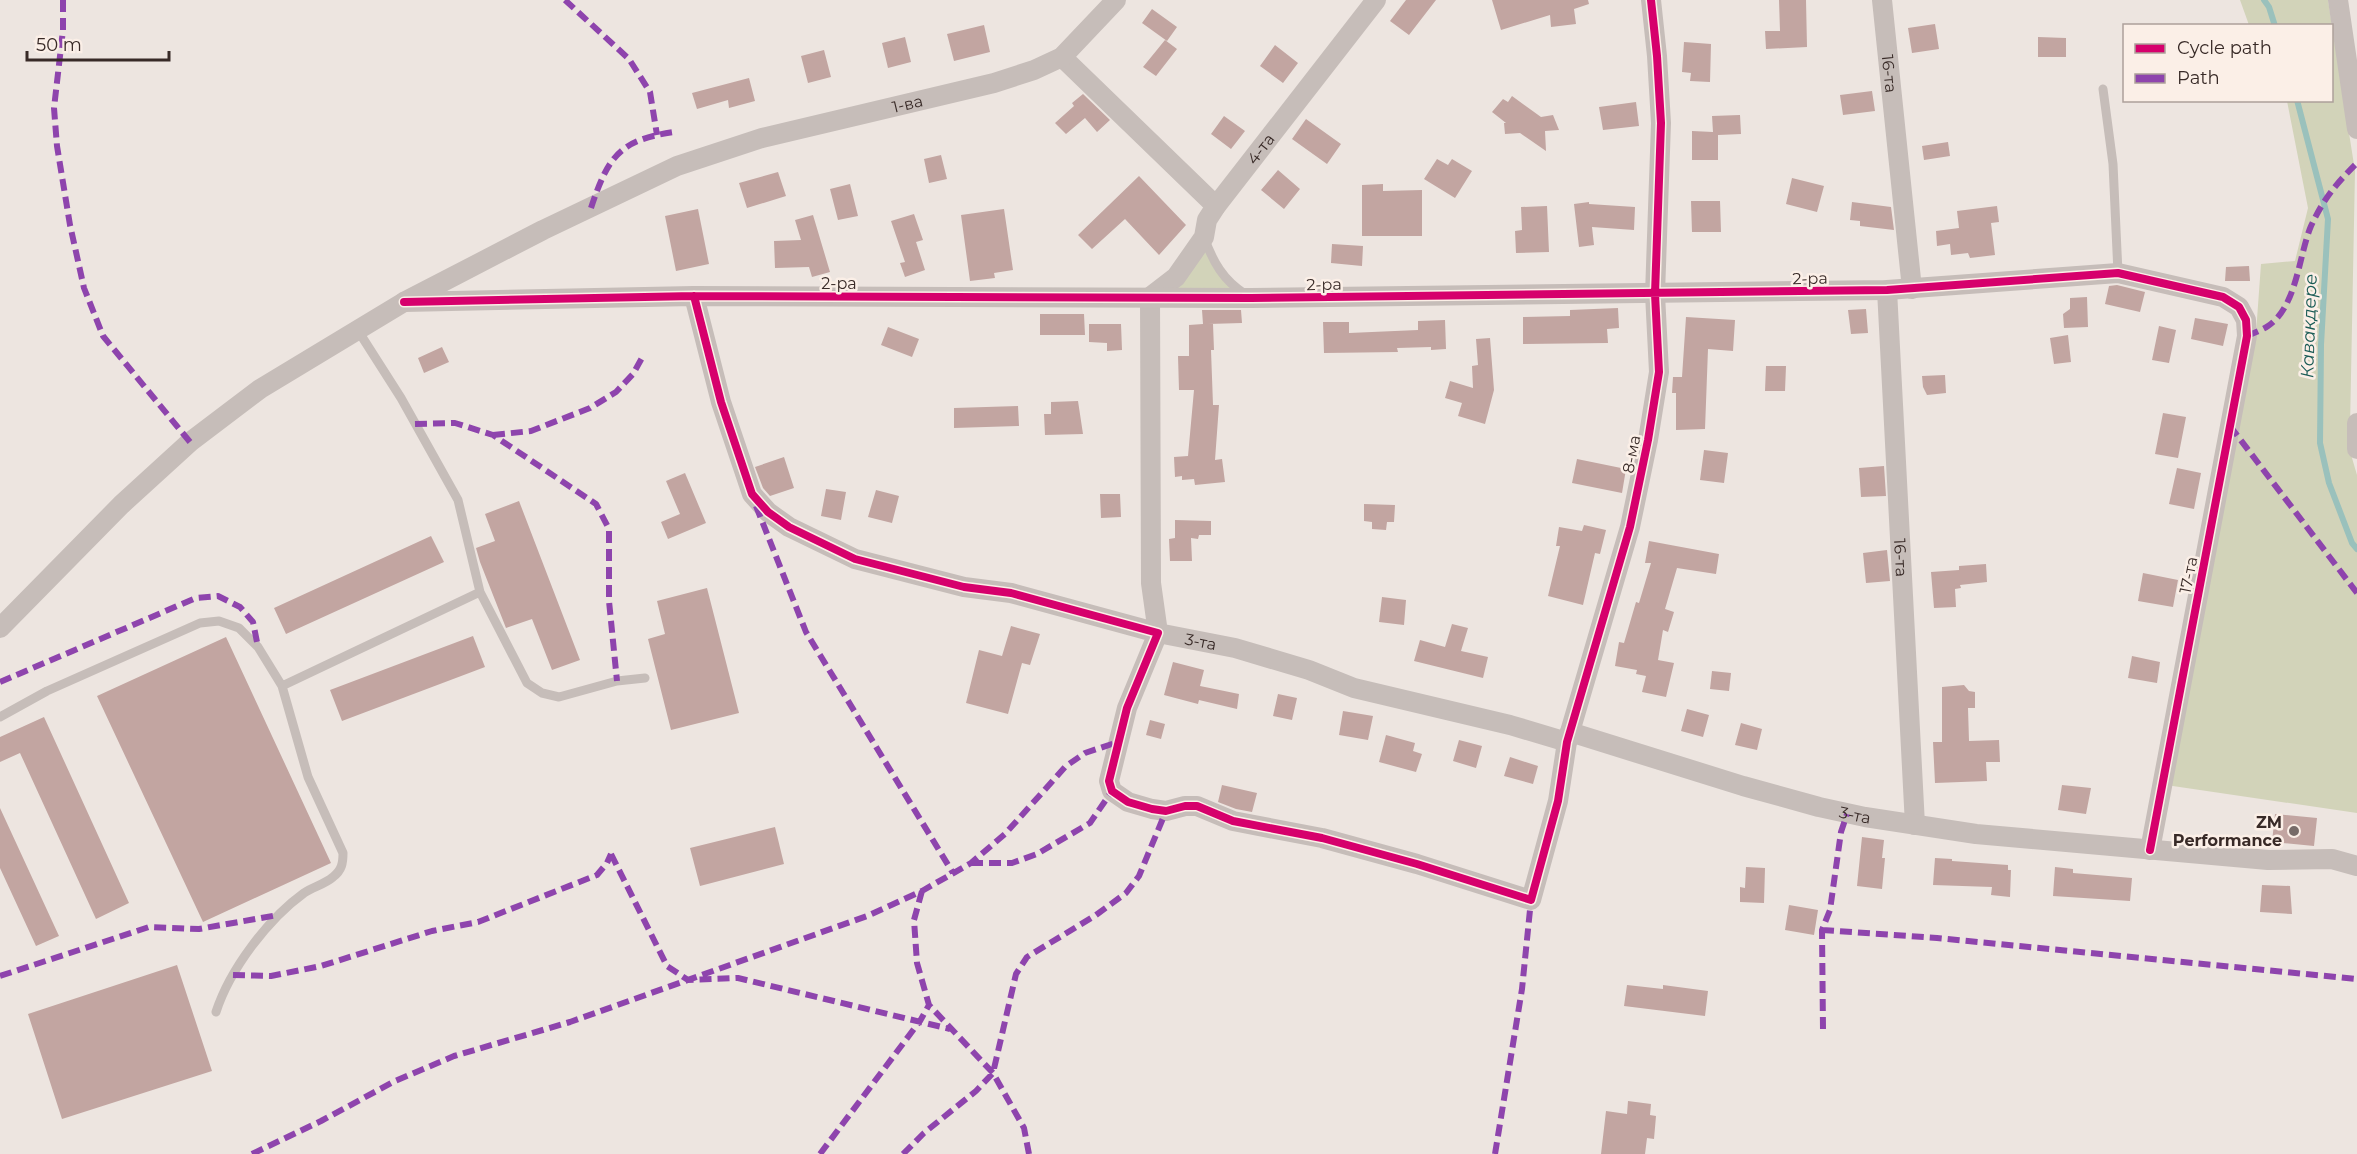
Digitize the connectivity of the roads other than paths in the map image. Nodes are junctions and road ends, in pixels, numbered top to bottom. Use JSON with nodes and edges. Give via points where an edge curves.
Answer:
{"nodes":[{"id":1,"x":1116,"y":0,"type":"edge"},
{"id":2,"x":1376,"y":0,"type":"edge"},
{"id":3,"x":1651,"y":0,"type":"edge"},
{"id":4,"x":1882,"y":0,"type":"edge"},
{"id":5,"x":2338,"y":0,"type":"edge"},
{"id":6,"x":1062,"y":57,"type":"junction"},
{"id":7,"x":2103,"y":89,"type":"dead end"},
{"id":8,"x":2357,"y":129,"type":"edge"},
{"id":9,"x":1216,"y":206,"type":"junction"},
{"id":10,"x":1204,"y":237,"type":"junction"},
{"id":11,"x":2118,"y":273,"type":"junction"},
{"id":12,"x":1912,"y":289,"type":"junction"},
{"id":13,"x":1887,"y":290,"type":"junction"},
{"id":14,"x":1655,"y":294,"type":"junction"},
{"id":15,"x":694,"y":296,"type":"junction"},
{"id":16,"x":1150,"y":297,"type":"junction"},
{"id":17,"x":1251,"y":298,"type":"junction"},
{"id":18,"x":404,"y":302,"type":"junction"},
{"id":19,"x":2239,"y":307,"type":"joint"},
{"id":20,"x":357,"y":329,"type":"junction"},
{"id":21,"x":2357,"y":423,"type":"edge"},
{"id":22,"x":2357,"y":449,"type":"edge"},
{"id":23,"x":480,"y":592,"type":"junction"},
{"id":24,"x":0,"y":628,"type":"edge"},
{"id":25,"x":1158,"y":633,"type":"junction"},
{"id":26,"x":645,"y":678,"type":"dead end"},
{"id":27,"x":282,"y":686,"type":"junction"},
{"id":28,"x":0,"y":717,"type":"edge"},
{"id":29,"x":1568,"y":737,"type":"junction"},
{"id":30,"x":1915,"y":825,"type":"junction"},
{"id":31,"x":2150,"y":850,"type":"junction"},
{"id":32,"x":2357,"y":867,"type":"edge"},
{"id":33,"x":216,"y":1012,"type":"dead end"}],
"edges":[{"from":1,"to":6,"type":"street","name":"1-ва"},
{"from":2,"to":9,"type":"street","name":"4-та"},
{"from":3,"to":14,"type":"street","name":"8-ма","via":[[1661,123]]},
{"from":4,"to":12,"type":"street","name":"16-та"},
{"from":5,"to":8,"type":"street"},
{"from":6,"to":9,"type":"street"},
{"from":6,"to":18,"type":"street","name":"1-ва","via":[[994,83],[762,138],[677,166]]},
{"from":7,"to":11,"type":"lane","via":[[2113,164]]},
{"from":9,"to":10,"type":"street","name":"4-та"},
{"from":10,"to":16,"type":"street","name":"4-та","via":[[1176,277]]},
{"from":10,"to":17,"type":"lane","via":[[1218,269]]},
{"from":11,"to":12,"type":"street","name":"2-ра"},
{"from":11,"to":19,"type":"street","name":"2-ра","via":[[2223,297]]},
{"from":12,"to":13,"type":"street","name":"2-ра"},
{"from":13,"to":14,"type":"street","name":"2-ра"},
{"from":13,"to":30,"type":"street","name":"16-та"},
{"from":14,"to":17,"type":"street","name":"2-ра"},
{"from":14,"to":29,"type":"street","name":"8-ма","via":[[1659,372],[1648,440],[1630,527]]},
{"from":15,"to":16,"type":"street","name":"2-ра"},
{"from":15,"to":18,"type":"street","name":"2-ра"},
{"from":15,"to":25,"type":"street","name":"3-та","via":[[721,402],[752,494],[768,512],[789,527],[855,559],[964,587],[1011,593]]},
{"from":16,"to":17,"type":"street","name":"2-ра"},
{"from":16,"to":25,"type":"street","via":[[1151,583]]},
{"from":18,"to":20,"type":"street","name":"1-ва"},
{"from":19,"to":31,"type":"street","name":"17-та","via":[[2246,320],[2247,336]]},
{"from":20,"to":23,"type":"lane","via":[[458,500]]},
{"from":20,"to":24,"type":"street","name":"1-ва","via":[[260,389],[190,442],[121,505]]},
{"from":21,"to":22,"type":"street"},
{"from":23,"to":26,"type":"lane","via":[[527,683],[542,693],[559,697],[617,681]]},
{"from":23,"to":27,"type":"lane"},
{"from":25,"to":29,"type":"street","name":"3-та","via":[[1235,648],[1354,688]]},
{"from":25,"to":29,"type":"street","name":"8-ма","via":[[1127,708],[1109,780],[1112,790],[1128,802],[1166,812],[1197,806],[1233,821],[1322,838],[1531,900],[1558,801]]},
{"from":27,"to":28,"type":"lane","via":[[258,647],[239,628],[219,621],[200,623],[47,691]]},
{"from":27,"to":33,"type":"lane","via":[[308,777],[343,853],[342,867],[333,878],[305,892],[278,915],[233,975]]},
{"from":29,"to":30,"type":"street","name":"3-та","via":[[1818,807]]},
{"from":30,"to":31,"type":"street","name":"3-та"},
{"from":31,"to":32,"type":"street","name":"3-та","via":[[2268,860],[2331,859]]}]}
